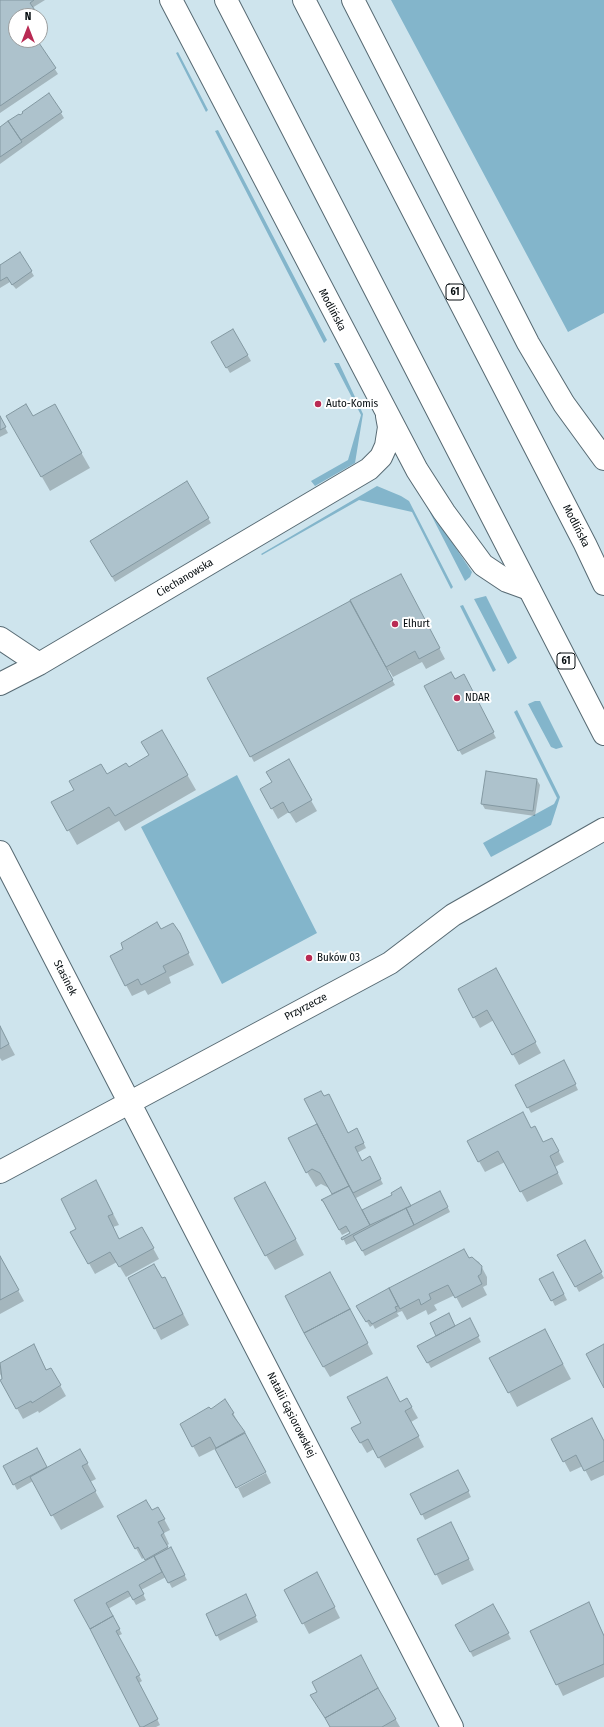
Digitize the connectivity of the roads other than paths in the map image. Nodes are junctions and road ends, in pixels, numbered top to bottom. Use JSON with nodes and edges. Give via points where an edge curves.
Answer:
{"nodes":[{"id":1,"x":171,"y":0,"type":"edge"},
{"id":2,"x":226,"y":0,"type":"edge"},
{"id":3,"x":304,"y":0,"type":"edge"},
{"id":4,"x":352,"y":0,"type":"edge"},
{"id":5,"x":387,"y":415,"type":"junction"},
{"id":6,"x":604,"y":459,"type":"edge"},
{"id":7,"x":370,"y":469,"type":"junction"},
{"id":8,"x":417,"y":470,"type":"junction"},
{"id":9,"x":604,"y":584,"type":"edge"},
{"id":10,"x":529,"y":589,"type":"junction"},
{"id":11,"x":0,"y":638,"type":"edge"},
{"id":12,"x":39,"y":664,"type":"junction"},
{"id":13,"x":0,"y":684,"type":"edge"},
{"id":14,"x":604,"y":734,"type":"edge"},
{"id":15,"x":604,"y":829,"type":"edge"},
{"id":16,"x":0,"y":852,"type":"edge"},
{"id":17,"x":129,"y":1103,"type":"junction"},
{"id":18,"x":0,"y":1172,"type":"edge"},
{"id":19,"x":452,"y":1727,"type":"edge"}],
"edges":[{"from":1,"to":5,"type":"street","name":"Modlińska"},
{"from":2,"to":10,"type":"street","number":"61"},
{"from":3,"to":9,"type":"street","name":"Modlińska","number":"61"},
{"from":4,"to":6,"type":"street","via":[[528,343],[564,404]]},
{"from":5,"to":7,"type":"street","name":"Ciechanowska","via":[[389,427],[386,446],[381,458]]},
{"from":5,"to":8,"type":"street","name":"Modlińska"},
{"from":7,"to":8,"type":"street","name":"Ciechanowska","via":[[393,465]]},
{"from":7,"to":12,"type":"street","name":"Ciechanowska"},
{"from":8,"to":10,"type":"street","name":"Modlińska","via":[[483,565],[507,581]]},
{"from":10,"to":14,"type":"street","number":"61"},
{"from":11,"to":12,"type":"street"},
{"from":12,"to":13,"type":"street","name":"Ciechanowska"},
{"from":15,"to":17,"type":"street","name":"Przyrzecze","via":[[453,915],[390,962]]},
{"from":16,"to":17,"type":"street","name":"Stasinek"},
{"from":17,"to":18,"type":"street","name":"Przyrzecze"},
{"from":17,"to":19,"type":"street","name":"Natalii Gąsiorowskiej"}]}
